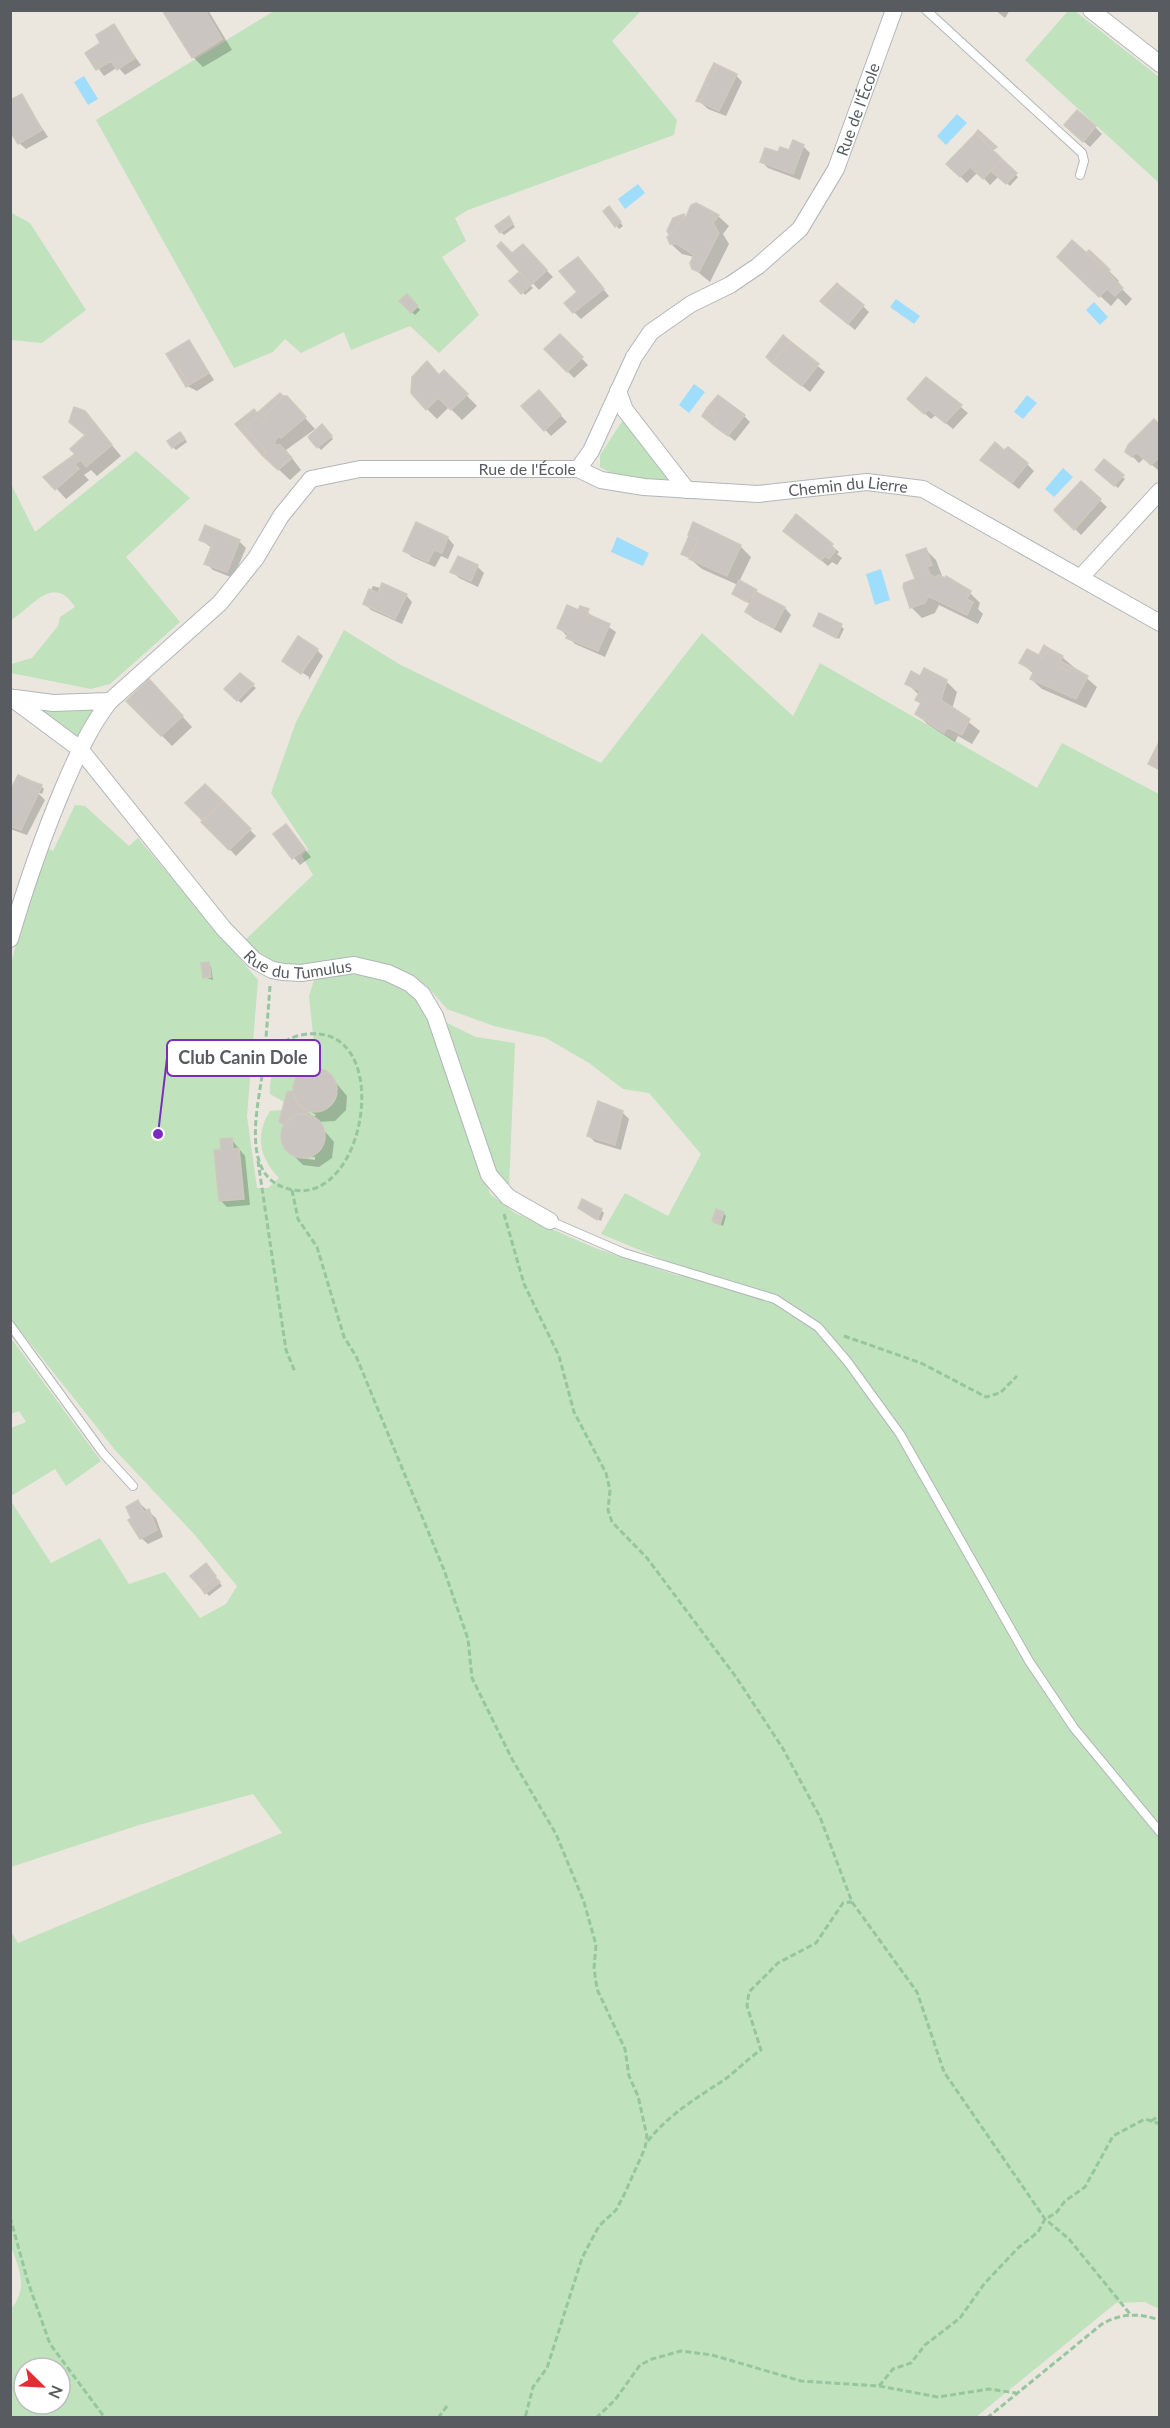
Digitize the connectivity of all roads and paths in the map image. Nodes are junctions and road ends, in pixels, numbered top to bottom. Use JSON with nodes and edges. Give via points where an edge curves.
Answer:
{"nodes":[{"id":1,"x":894,"y":10,"type":"edge"},
{"id":2,"x":926,"y":10,"type":"edge"},
{"id":3,"x":1091,"y":10,"type":"edge"},
{"id":4,"x":1160,"y":64,"type":"edge"},
{"id":5,"x":1080,"y":175,"type":"dead end"},
{"id":6,"x":618,"y":391,"type":"junction"},
{"id":7,"x":578,"y":469,"type":"junction"},
{"id":8,"x":687,"y":490,"type":"junction"},
{"id":9,"x":1160,"y":491,"type":"edge"},
{"id":10,"x":1081,"y":577,"type":"junction"},
{"id":11,"x":1160,"y":623,"type":"edge"},
{"id":12,"x":12,"y":697,"type":"edge"},
{"id":13,"x":110,"y":700,"type":"junction"},
{"id":14,"x":80,"y":749,"type":"junction"},
{"id":15,"x":10,"y":939,"type":"edge"},
{"id":16,"x":272,"y":970,"type":"junction"},
{"id":17,"x":263,"y":1070,"type":"junction"},
{"id":18,"x":256,"y":1143,"type":"junction"},
{"id":19,"x":496,"y":1187,"type":"junction"},
{"id":20,"x":292,"y":1190,"type":"junction"},
{"id":21,"x":550,"y":1221,"type":"joint"},
{"id":22,"x":10,"y":1324,"type":"edge"},
{"id":23,"x":818,"y":1327,"type":"junction"},
{"id":24,"x":295,"y":1372,"type":"dead end"},
{"id":25,"x":1017,"y":1376,"type":"dead end"},
{"id":26,"x":132,"y":1486,"type":"dead end"},
{"id":27,"x":1160,"y":1832,"type":"edge"},
{"id":28,"x":852,"y":1902,"type":"junction"},
{"id":29,"x":1160,"y":2115,"type":"edge"},
{"id":30,"x":1151,"y":2121,"type":"junction"},
{"id":31,"x":1160,"y":2124,"type":"edge"},
{"id":32,"x":646,"y":2150,"type":"dead end"},
{"id":33,"x":10,"y":2217,"type":"edge"},
{"id":34,"x":1045,"y":2219,"type":"junction"},
{"id":35,"x":1130,"y":2314,"type":"junction"},
{"id":36,"x":1160,"y":2319,"type":"edge"},
{"id":37,"x":879,"y":2386,"type":"junction"},
{"id":38,"x":1016,"y":2393,"type":"junction"},
{"id":39,"x":447,"y":2406,"type":"dead end"},
{"id":40,"x":105,"y":2418,"type":"edge"},
{"id":41,"x":438,"y":2418,"type":"edge"},
{"id":42,"x":525,"y":2418,"type":"edge"},
{"id":43,"x":596,"y":2418,"type":"edge"},
{"id":44,"x":987,"y":2418,"type":"edge"}],
"edges":[{"from":1,"to":6,"type":"street","name":"Rue de l'École","via":[[837,169],[800,230],[758,266],[651,332]]},
{"from":2,"to":5,"type":"lane","via":[[1083,153]]},
{"from":3,"to":4,"type":"street"},
{"from":6,"to":7,"type":"street","name":"Rue de l'École","via":[[591,451]]},
{"from":6,"to":8,"type":"street","via":[[625,410]]},
{"from":7,"to":8,"type":"street","name":"Chemin du Lierre","via":[[601,480]]},
{"from":7,"to":13,"type":"street","name":"Rue de l'École","via":[[360,469],[311,479],[220,603]]},
{"from":8,"to":10,"type":"street","name":"Chemin du Lierre","via":[[758,495],[867,482],[923,489]]},
{"from":9,"to":10,"type":"street"},
{"from":10,"to":11,"type":"street","name":"Chemin du Lierre"},
{"from":12,"to":13,"type":"street","via":[[53,703]]},
{"from":12,"to":14,"type":"street","name":"Rue du Tumulus"},
{"from":13,"to":14,"type":"street","name":"Rue de l'École"},
{"from":14,"to":15,"type":"street","name":"Rue de l'École","via":[[36,852]]},
{"from":14,"to":16,"type":"street","name":"Rue du Tumulus","via":[[224,929],[254,960]]},
{"from":16,"to":17,"type":"path"},
{"from":16,"to":19,"type":"street","name":"Rue du Tumulus","via":[[301,973],[354,964],[388,973],[422,994],[435,1016],[480,1155]]},
{"from":17,"to":18,"type":"path"},
{"from":17,"to":20,"type":"path","via":[[267,1059],[284,1042],[316,1034],[346,1048],[362,1079],[360,1118],[340,1169],[320,1187]]},
{"from":18,"to":20,"type":"path","via":[[268,1176]]},
{"from":18,"to":24,"type":"path","via":[[286,1350]]},
{"from":19,"to":21,"type":"street","name":"Rue du Tumulus"},
{"from":19,"to":28,"type":"path","via":[[524,1284],[559,1356],[574,1412],[606,1473],[612,1522],[647,1558],[736,1677],[782,1747],[820,1817]]},
{"from":20,"to":42,"type":"path","via":[[298,1219],[316,1247],[344,1337],[356,1356],[444,1570],[468,1639],[472,1678],[512,1759],[556,1834],[584,1902],[596,1945],[597,1989],[626,2049],[629,2076],[642,2109],[645,2148],[616,2210],[599,2226],[582,2258],[547,2368],[533,2387]]},
{"from":21,"to":23,"type":"lane","via":[[624,1253],[775,1299]]},
{"from":22,"to":26,"type":"lane","via":[[103,1453]]},
{"from":23,"to":25,"type":"path","via":[[921,1363],[986,1396],[999,1393]]},
{"from":23,"to":27,"type":"lane","via":[[848,1361],[900,1434],[1029,1661],[1074,1728]]},
{"from":28,"to":32,"type":"path","via":[[843,1903],[816,1943],[767,1971],[749,1992],[747,2006],[761,2049],[658,2129]]},
{"from":28,"to":34,"type":"path","via":[[917,1992],[944,2072]]},
{"from":29,"to":30,"type":"path"},
{"from":30,"to":31,"type":"path"},
{"from":30,"to":34,"type":"path","via":[[1145,2119],[1113,2136],[1088,2182]]},
{"from":33,"to":40,"type":"path","via":[[50,2344]]},
{"from":34,"to":35,"type":"path","via":[[1069,2239]]},
{"from":34,"to":37,"type":"path","via":[[1038,2232],[984,2284],[960,2318],[910,2363],[893,2369]]},
{"from":35,"to":36,"type":"path"},
{"from":35,"to":38,"type":"path","via":[[1116,2317],[1088,2333]]},
{"from":37,"to":38,"type":"path","via":[[938,2397],[988,2389]]},
{"from":37,"to":43,"type":"path","via":[[801,2381],[705,2353],[681,2351],[640,2365],[615,2400]]},
{"from":38,"to":44,"type":"path"},
{"from":39,"to":41,"type":"path"}]}
